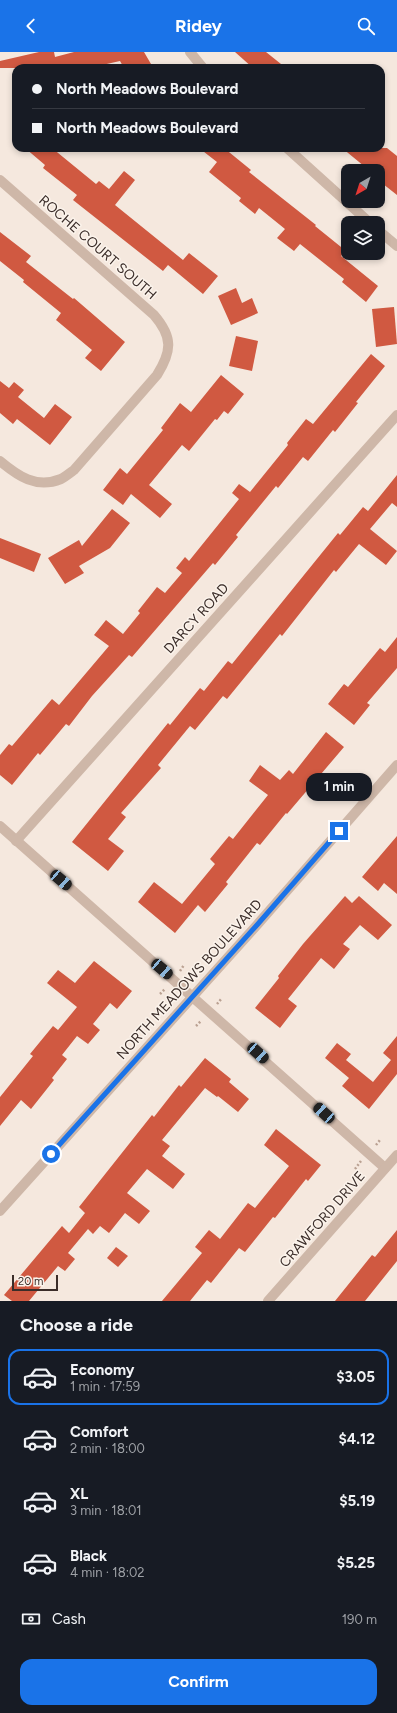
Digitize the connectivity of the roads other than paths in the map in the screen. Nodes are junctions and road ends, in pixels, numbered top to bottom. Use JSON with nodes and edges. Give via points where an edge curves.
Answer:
{"nodes":[{"id":1,"x":190,"y":52,"type":"edge"},
{"id":2,"x":200,"y":64,"type":"edge"},
{"id":3,"x":291,"y":152,"type":"edge"},
{"id":4,"x":0,"y":180,"type":"edge"},
{"id":5,"x":362,"y":216,"type":"edge"},
{"id":6,"x":385,"y":236,"type":"edge"},
{"id":7,"x":397,"y":246,"type":"edge"},
{"id":8,"x":397,"y":415,"type":"edge"},
{"id":9,"x":0,"y":461,"type":"edge"},
{"id":10,"x":397,"y":765,"type":"edge"},
{"id":11,"x":0,"y":826,"type":"edge"},
{"id":12,"x":16,"y":841,"type":"junction"},
{"id":13,"x":192,"y":996,"type":"junction"},
{"id":14,"x":397,"y":1155,"type":"edge"},
{"id":15,"x":385,"y":1168,"type":"junction"},
{"id":16,"x":0,"y":1212,"type":"edge"},
{"id":17,"x":268,"y":1301,"type":"edge"}],
"edges":[{"from":1,"to":2,"type":"street"},
{"from":3,"to":5,"type":"street"},
{"from":4,"to":9,"type":"street","name":"ROCHE COURT SOUTH","via":[[154,315],[164,327],[168,342],[166,359],[157,375],[74,470],[61,479],[30,481],[16,475]]},
{"from":6,"to":7,"type":"street"},
{"from":8,"to":12,"type":"street","name":"DARCY ROAD"},
{"from":10,"to":13,"type":"street","name":"NORTH MEADOWS BOULEVARD"},
{"from":11,"to":12,"type":"street"},
{"from":12,"to":13,"type":"street"},
{"from":13,"to":15,"type":"street"},
{"from":13,"to":16,"type":"street","name":"NORTH MEADOWS BOULEVARD"},
{"from":14,"to":15,"type":"street","name":"CRAWFORD DRIVE"},
{"from":15,"to":17,"type":"street","name":"CRAWFORD DRIVE"}]}
